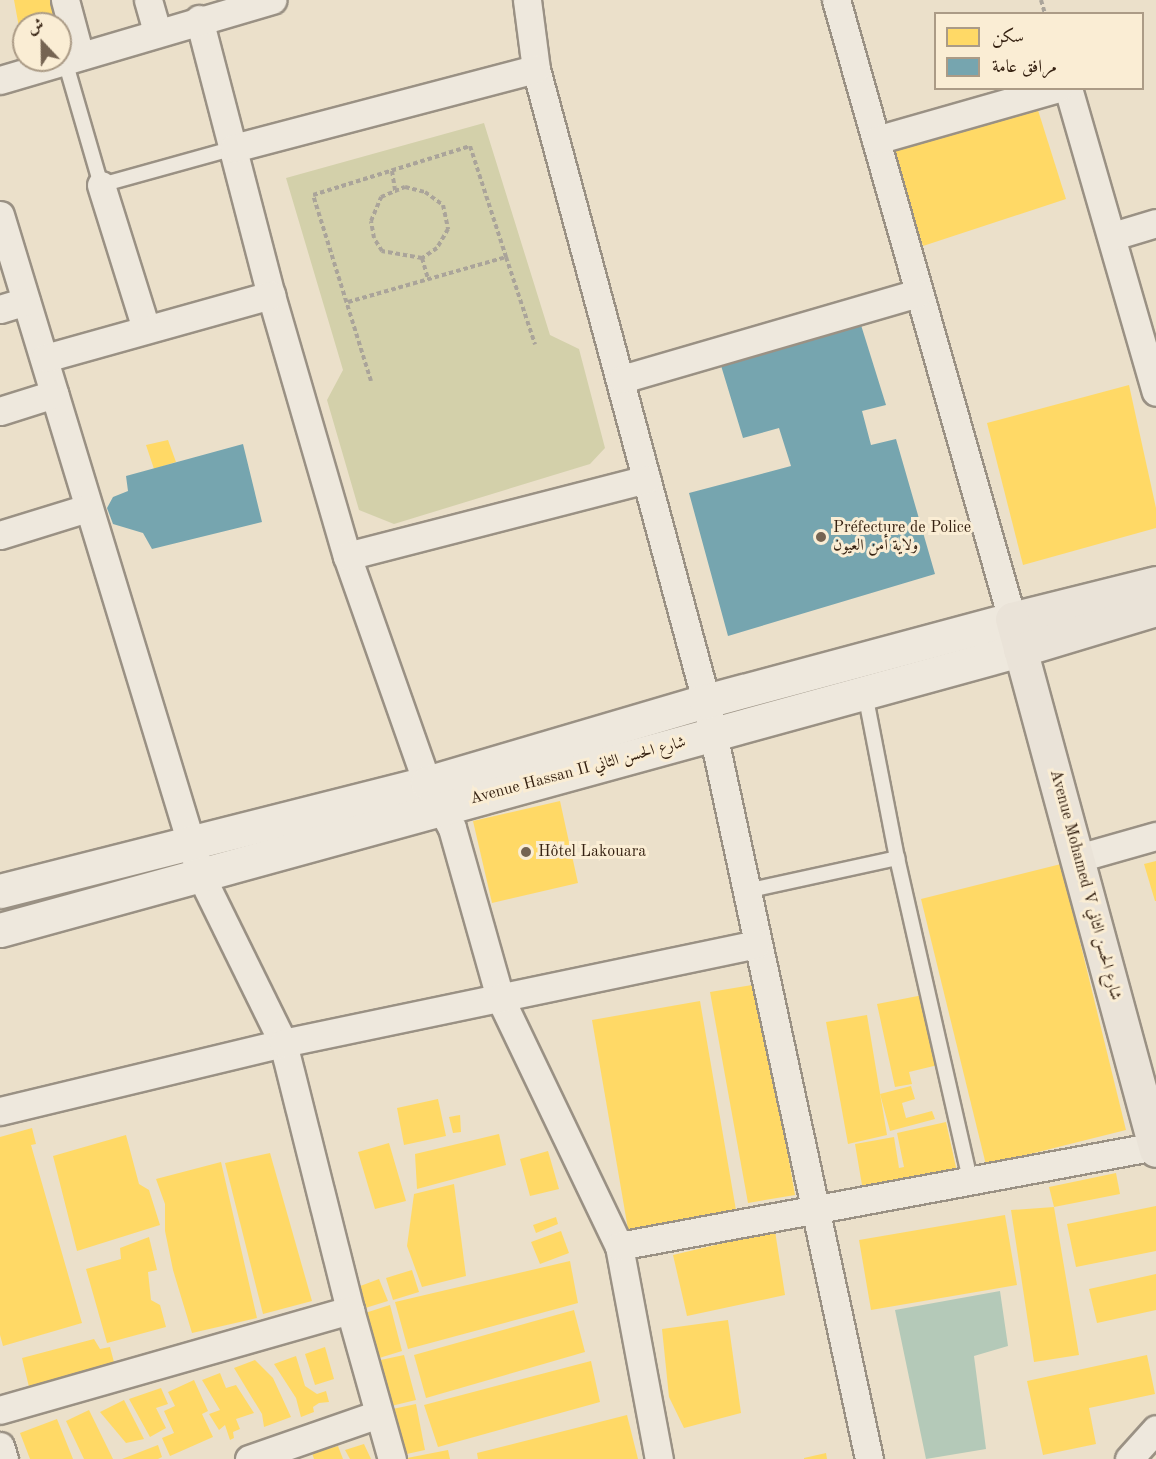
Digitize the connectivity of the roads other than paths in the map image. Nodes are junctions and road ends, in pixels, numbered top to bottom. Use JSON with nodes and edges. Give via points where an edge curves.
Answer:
{"nodes":[{"id":1,"x":148,"y":0,"type":"edge"},
{"id":2,"x":272,"y":0,"type":"edge"},
{"id":3,"x":527,"y":0,"type":"edge"},
{"id":4,"x":836,"y":0,"type":"edge"},
{"id":5,"x":199,"y":19,"type":"junction"},
{"id":6,"x":157,"y":32,"type":"junction"},
{"id":7,"x":72,"y":59,"type":"joint"},
{"id":8,"x":536,"y":69,"type":"junction"},
{"id":9,"x":27,"y":72,"type":"edge"},
{"id":10,"x":0,"y":80,"type":"edge"},
{"id":11,"x":1051,"y":90,"type":"edge"},
{"id":12,"x":1069,"y":90,"type":"edge"},
{"id":13,"x":876,"y":140,"type":"junction"},
{"id":14,"x":234,"y":148,"type":"junction"},
{"id":15,"x":101,"y":185,"type":"junction"},
{"id":16,"x":0,"y":214,"type":"edge"},
{"id":17,"x":1156,"y":224,"type":"edge"},
{"id":18,"x":1113,"y":236,"type":"junction"},
{"id":19,"x":918,"y":293,"type":"junction"},
{"id":20,"x":271,"y":295,"type":"junction"},
{"id":21,"x":26,"y":301,"type":"junction"},
{"id":22,"x":0,"y":309,"type":"edge"},
{"id":23,"x":146,"y":330,"type":"junction"},
{"id":24,"x":45,"y":358,"type":"junction"},
{"id":25,"x":622,"y":379,"type":"junction"},
{"id":26,"x":1156,"y":392,"type":"edge"},
{"id":27,"x":54,"y":394,"type":"junction"},
{"id":28,"x":0,"y":411,"type":"edge"},
{"id":29,"x":646,"y":479,"type":"junction"},
{"id":30,"x":87,"y":508,"type":"junction"},
{"id":31,"x":0,"y":535,"type":"edge"},
{"id":32,"x":347,"y":556,"type":"junction"},
{"id":33,"x":1156,"y":583,"type":"edge"},
{"id":34,"x":1156,"y":609,"type":"edge"},
{"id":35,"x":1016,"y":635,"type":"junction"},
{"id":36,"x":865,"y":693,"type":"junction"},
{"id":37,"x":706,"y":701,"type":"junction"},
{"id":38,"x":714,"y":734,"type":"junction"},
{"id":39,"x":435,"y":795,"type":"junction"},
{"id":40,"x":1156,"y":836,"type":"edge"},
{"id":41,"x":190,"y":840,"type":"junction"},
{"id":42,"x":897,"y":858,"type":"junction"},
{"id":43,"x":1078,"y":858,"type":"junction"},
{"id":44,"x":201,"y":876,"type":"junction"},
{"id":45,"x":0,"y":891,"type":"edge"},
{"id":46,"x":746,"y":891,"type":"junction"},
{"id":47,"x":0,"y":930,"type":"edge"},
{"id":48,"x":756,"y":944,"type":"junction"},
{"id":49,"x":500,"y":998,"type":"junction"},
{"id":50,"x":283,"y":1043,"type":"junction"},
{"id":51,"x":0,"y":1111,"type":"edge"},
{"id":52,"x":1156,"y":1148,"type":"edge"},
{"id":53,"x":970,"y":1180,"type":"junction"},
{"id":54,"x":814,"y":1212,"type":"junction"},
{"id":55,"x":619,"y":1246,"type":"junction"},
{"id":56,"x":350,"y":1310,"type":"junction"},
{"id":57,"x":0,"y":1410,"type":"edge"},
{"id":58,"x":378,"y":1414,"type":"junction"},
{"id":59,"x":1156,"y":1428,"type":"edge"},
{"id":60,"x":0,"y":1446,"type":"edge"},
{"id":61,"x":4,"y":1459,"type":"edge"},
{"id":62,"x":249,"y":1459,"type":"edge"},
{"id":63,"x":392,"y":1459,"type":"edge"},
{"id":64,"x":659,"y":1459,"type":"edge"},
{"id":65,"x":868,"y":1459,"type":"edge"},
{"id":66,"x":1129,"y":1459,"type":"edge"}],
"edges":[{"from":1,"to":6,"type":"street"},
{"from":2,"to":5,"type":"street"},
{"from":3,"to":8,"type":"street"},
{"from":4,"to":13,"type":"street"},
{"from":5,"to":6,"type":"street"},
{"from":5,"to":14,"type":"street"},
{"from":6,"to":7,"type":"street"},
{"from":7,"to":15,"type":"lane"},
{"from":8,"to":14,"type":"street"},
{"from":8,"to":25,"type":"street"},
{"from":9,"to":10,"type":"street"},
{"from":11,"to":13,"type":"street"},
{"from":12,"to":18,"type":"street"},
{"from":13,"to":19,"type":"street"},
{"from":14,"to":15,"type":"lane"},
{"from":14,"to":20,"type":"street"},
{"from":15,"to":23,"type":"street"},
{"from":16,"to":21,"type":"street"},
{"from":17,"to":18,"type":"street"},
{"from":18,"to":26,"type":"street"},
{"from":19,"to":25,"type":"street"},
{"from":19,"to":35,"type":"street"},
{"from":20,"to":23,"type":"street"},
{"from":20,"to":32,"type":"street"},
{"from":21,"to":22,"type":"street"},
{"from":21,"to":24,"type":"street"},
{"from":23,"to":24,"type":"street"},
{"from":24,"to":27,"type":"street"},
{"from":25,"to":29,"type":"street"},
{"from":27,"to":28,"type":"street"},
{"from":27,"to":30,"type":"street"},
{"from":29,"to":32,"type":"street"},
{"from":29,"to":37,"type":"street"},
{"from":30,"to":31,"type":"street"},
{"from":30,"to":41,"type":"street"},
{"from":32,"to":39,"type":"street"},
{"from":33,"to":35,"type":"main road","name":"Avenue Hassan II شارع الحسن الثاني"},
{"from":34,"to":35,"type":"main road","name":"Avenue Hassan II شارع الحسن الثاني"},
{"from":35,"to":36,"type":"street","name":"Avenue Hassan II شارع الحسن الثاني"},
{"from":35,"to":37,"type":"street","name":"Avenue Hassan II شارع الحسن الثاني"},
{"from":35,"to":43,"type":"main road","name":"Avenue Mohamed V شارع الحسن الثاني"},
{"from":36,"to":38,"type":"street","name":"Avenue Hassan II شارع الحسن الثاني"},
{"from":36,"to":42,"type":"lane"},
{"from":37,"to":38,"type":"street"},
{"from":37,"to":39,"type":"street","name":"Avenue Hassan II شارع الحسن الثاني"},
{"from":38,"to":39,"type":"street","name":"Avenue Hassan II شارع الحسن الثاني"},
{"from":38,"to":46,"type":"street"},
{"from":39,"to":41,"type":"street","name":"Avenue Hassan II شارع الحسن الثاني"},
{"from":39,"to":44,"type":"street","name":"Avenue Hassan II شارع الحسن الثاني"},
{"from":39,"to":49,"type":"street"},
{"from":40,"to":43,"type":"street"},
{"from":41,"to":44,"type":"street"},
{"from":41,"to":45,"type":"street","name":"Avenue Hassan II شارع الحسن الثاني"},
{"from":42,"to":46,"type":"lane"},
{"from":42,"to":53,"type":"lane"},
{"from":43,"to":52,"type":"main road","name":"Avenue Mohamed V شارع الحسن الثاني"},
{"from":44,"to":47,"type":"street","name":"Avenue Hassan II شارع الحسن الثاني"},
{"from":44,"to":50,"type":"street"},
{"from":46,"to":48,"type":"street"},
{"from":48,"to":49,"type":"street"},
{"from":48,"to":54,"type":"street"},
{"from":49,"to":50,"type":"street"},
{"from":49,"to":55,"type":"street"},
{"from":50,"to":51,"type":"street"},
{"from":50,"to":56,"type":"street"},
{"from":52,"to":53,"type":"street"},
{"from":53,"to":54,"type":"street"},
{"from":54,"to":55,"type":"street"},
{"from":54,"to":65,"type":"street"},
{"from":55,"to":64,"type":"street"},
{"from":56,"to":57,"type":"street"},
{"from":56,"to":58,"type":"street"},
{"from":58,"to":62,"type":"street"},
{"from":58,"to":63,"type":"street"},
{"from":59,"to":66,"type":"street"},
{"from":60,"to":61,"type":"street"}]}
